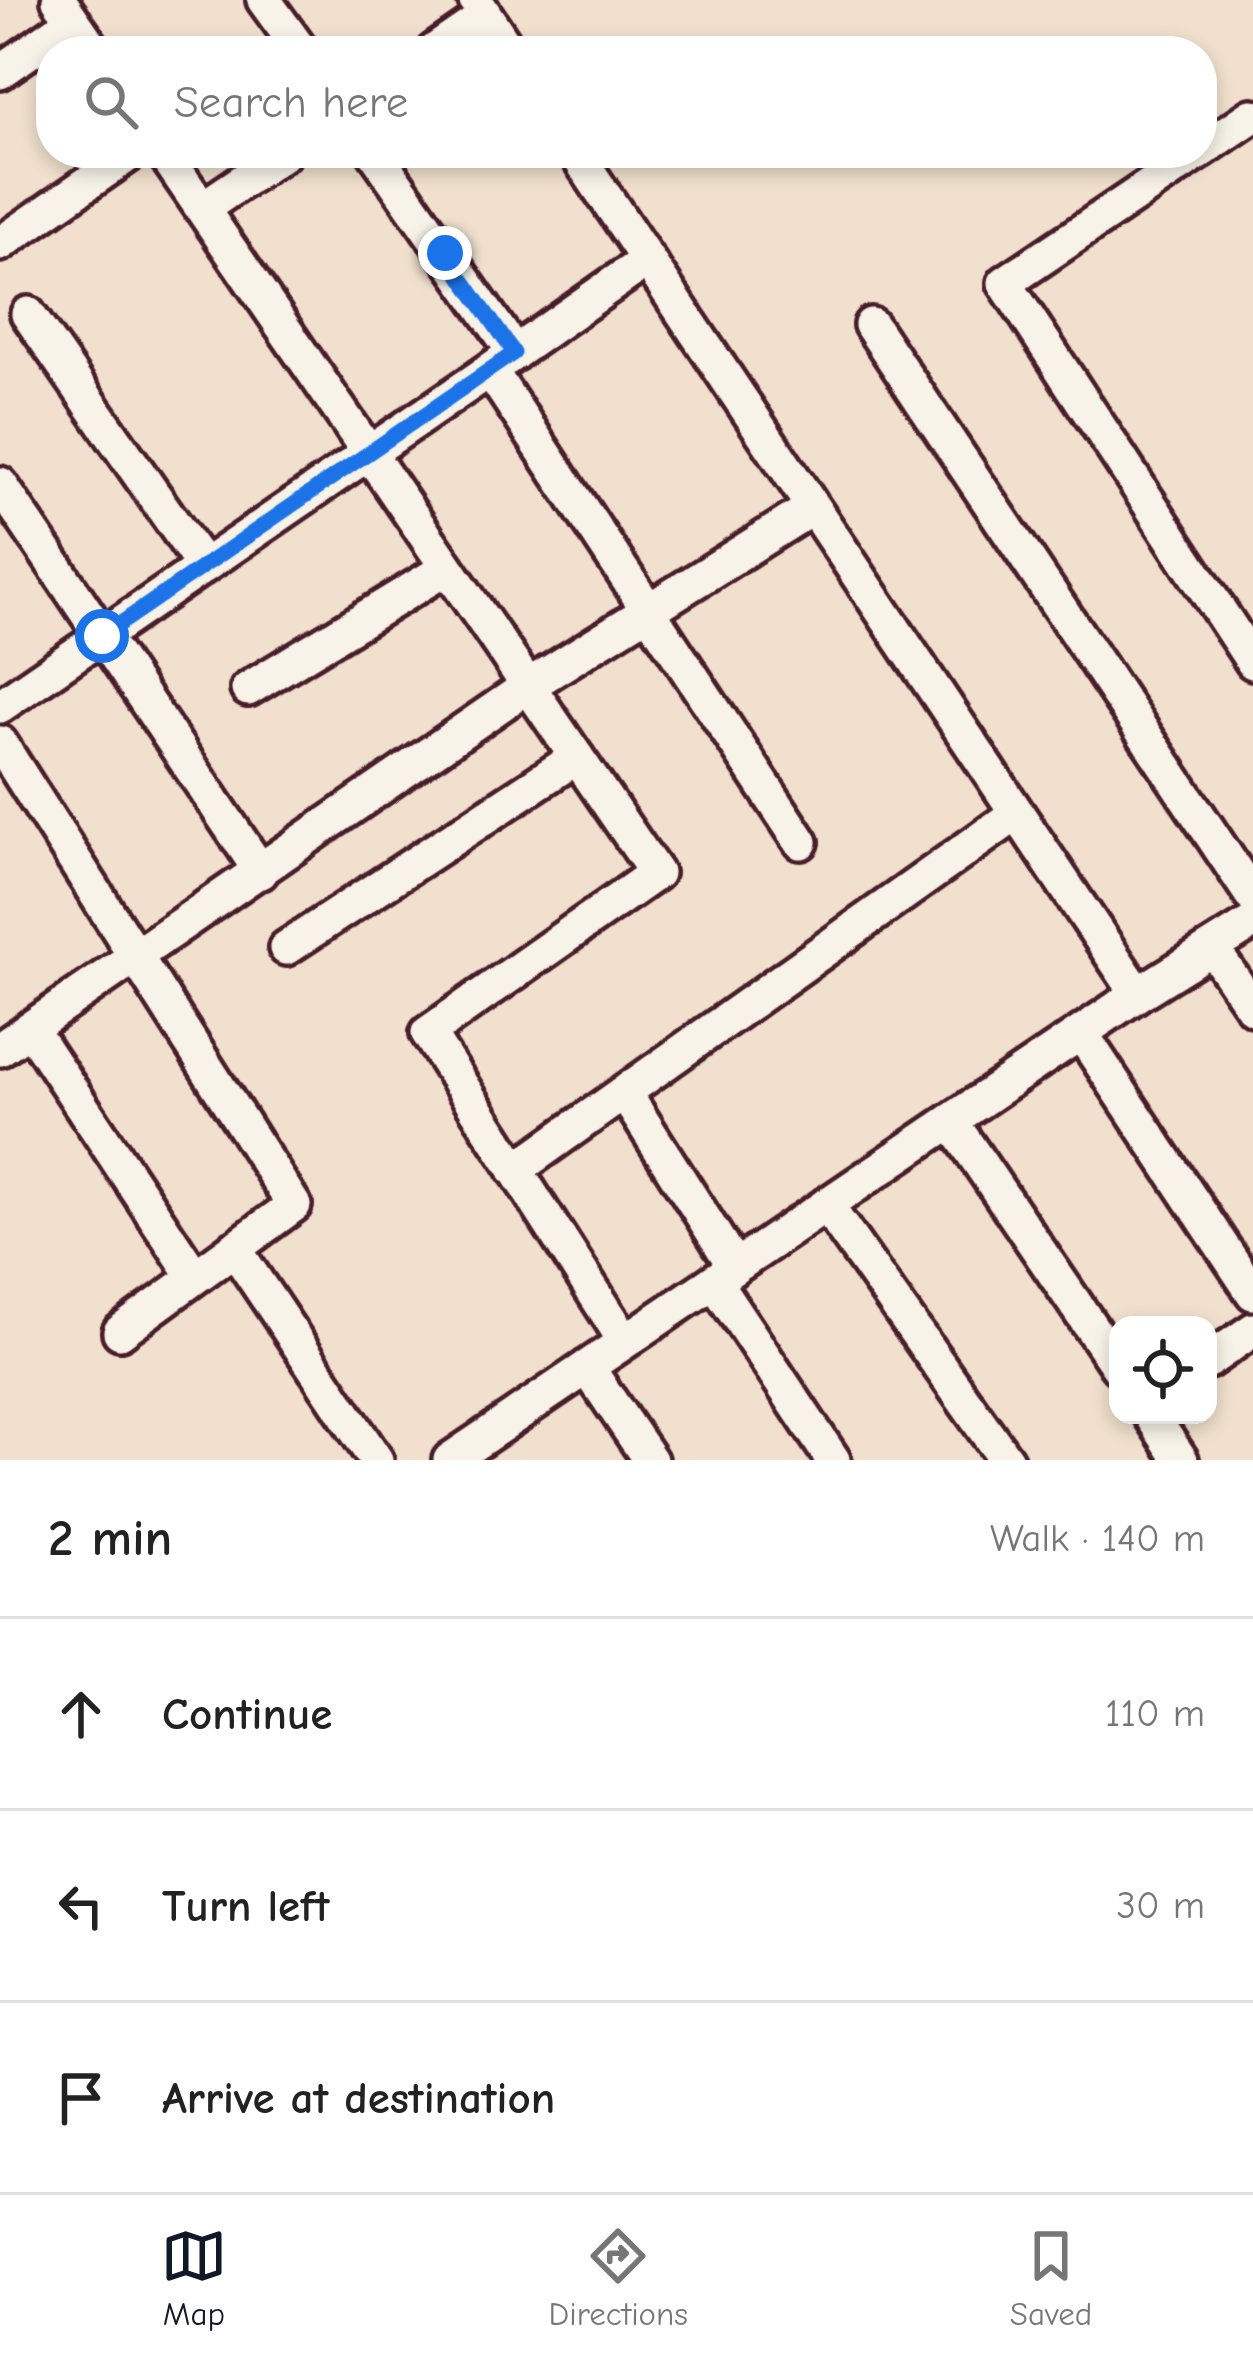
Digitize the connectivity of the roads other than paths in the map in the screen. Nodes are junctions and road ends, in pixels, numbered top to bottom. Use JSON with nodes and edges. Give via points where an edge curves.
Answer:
{"nodes":[{"id":1,"x":264,"y":0,"type":"edge"},
{"id":2,"x":480,"y":8,"type":"edge"},
{"id":3,"x":66,"y":11,"type":"edge"},
{"id":4,"x":39,"y":36,"type":"edge"},
{"id":5,"x":84,"y":36,"type":"edge"},
{"id":6,"x":291,"y":36,"type":"edge"},
{"id":7,"x":450,"y":36,"type":"edge"},
{"id":8,"x":499,"y":36,"type":"edge"},
{"id":9,"x":36,"y":39,"type":"edge"},
{"id":10,"x":0,"y":72,"type":"edge"},
{"id":11,"x":1252,"y":116,"type":"edge"},
{"id":12,"x":1217,"y":140,"type":"edge"},
{"id":13,"x":109,"y":168,"type":"edge"},
{"id":14,"x":175,"y":168,"type":"edge"},
{"id":15,"x":262,"y":168,"type":"edge"},
{"id":16,"x":383,"y":168,"type":"edge"},
{"id":17,"x":586,"y":168,"type":"edge"},
{"id":18,"x":1176,"y":168,"type":"edge"},
{"id":19,"x":203,"y":208,"type":"junction"},
{"id":20,"x":0,"y":244,"type":"edge"},
{"id":21,"x":647,"y":260,"type":"junction"},
{"id":22,"x":28,"y":314,"type":"dead end"},
{"id":23,"x":871,"y":325,"type":"dead end"},
{"id":24,"x":502,"y":362,"type":"junction"},
{"id":25,"x":370,"y":455,"type":"junction"},
{"id":26,"x":0,"y":484,"type":"edge"},
{"id":27,"x":812,"y":508,"type":"junction"},
{"id":28,"x":203,"y":566,"type":"junction"},
{"id":29,"x":447,"y":568,"type":"junction"},
{"id":30,"x":648,"y":609,"type":"junction"},
{"id":31,"x":102,"y":636,"type":"junction"},
{"id":32,"x":1253,"y":662,"type":"edge"},
{"id":33,"x":528,"y":686,"type":"junction"},
{"id":34,"x":248,"y":689,"type":"dead end"},
{"id":35,"x":0,"y":706,"type":"edge"},
{"id":36,"x":0,"y":743,"type":"edge"},
{"id":37,"x":577,"y":758,"type":"junction"},
{"id":38,"x":1017,"y":813,"type":"junction"},
{"id":39,"x":801,"y":842,"type":"dead end"},
{"id":40,"x":261,"y":872,"type":"junction"},
{"id":41,"x":1253,"y":897,"type":"edge"},
{"id":42,"x":1253,"y":922,"type":"edge"},
{"id":43,"x":286,"y":948,"type":"dead end"},
{"id":44,"x":1212,"y":948,"type":"junction"},
{"id":45,"x":137,"y":954,"type":"junction"},
{"id":46,"x":1138,"y":994,"type":"junction"},
{"id":47,"x":1253,"y":1008,"type":"edge"},
{"id":48,"x":30,"y":1028,"type":"junction"},
{"id":49,"x":1081,"y":1033,"type":"junction"},
{"id":50,"x":0,"y":1049,"type":"edge"},
{"id":51,"x":626,"y":1094,"type":"junction"},
{"id":52,"x":951,"y":1121,"type":"junction"},
{"id":53,"x":515,"y":1170,"type":"junction"},
{"id":54,"x":826,"y":1205,"type":"junction"},
{"id":55,"x":234,"y":1248,"type":"junction"},
{"id":56,"x":725,"y":1274,"type":"junction"},
{"id":57,"x":196,"y":1277,"type":"junction"},
{"id":58,"x":1253,"y":1293,"type":"edge"},
{"id":59,"x":1253,"y":1330,"type":"edge"},
{"id":60,"x":120,"y":1332,"type":"dead end"},
{"id":61,"x":626,"y":1341,"type":"junction"},
{"id":62,"x":1109,"y":1354,"type":"edge"},
{"id":63,"x":1217,"y":1355,"type":"edge"},
{"id":64,"x":587,"y":1367,"type":"junction"},
{"id":65,"x":1156,"y":1424,"type":"edge"},
{"id":66,"x":376,"y":1460,"type":"edge"},
{"id":67,"x":450,"y":1460,"type":"edge"},
{"id":68,"x":650,"y":1460,"type":"edge"},
{"id":69,"x":833,"y":1460,"type":"edge"},
{"id":70,"x":1006,"y":1460,"type":"edge"},
{"id":71,"x":1181,"y":1460,"type":"edge"}],
"edges":[{"from":1,"to":6,"type":"street"},
{"from":2,"to":7,"type":"street"},
{"from":2,"to":8,"type":"street"},
{"from":3,"to":4,"type":"street"},
{"from":3,"to":5,"type":"street"},
{"from":9,"to":10,"type":"street"},
{"from":11,"to":12,"type":"street"},
{"from":13,"to":20,"type":"street"},
{"from":14,"to":19,"type":"street"},
{"from":15,"to":19,"type":"street"},
{"from":16,"to":24,"type":"street"},
{"from":17,"to":21,"type":"street"},
{"from":18,"to":32,"type":"street","via":[[1005,283]]},
{"from":19,"to":25,"type":"street"},
{"from":21,"to":24,"type":"street"},
{"from":21,"to":27,"type":"street"},
{"from":22,"to":28,"type":"street"},
{"from":23,"to":41,"type":"street"},
{"from":24,"to":25,"type":"street"},
{"from":24,"to":30,"type":"street"},
{"from":25,"to":28,"type":"street"},
{"from":25,"to":29,"type":"street"},
{"from":26,"to":31,"type":"street"},
{"from":27,"to":30,"type":"street"},
{"from":27,"to":38,"type":"street"},
{"from":28,"to":31,"type":"street"},
{"from":29,"to":33,"type":"street"},
{"from":29,"to":34,"type":"street"},
{"from":30,"to":33,"type":"street"},
{"from":30,"to":39,"type":"street"},
{"from":31,"to":35,"type":"street"},
{"from":31,"to":40,"type":"street"},
{"from":33,"to":37,"type":"street"},
{"from":33,"to":40,"type":"street"},
{"from":36,"to":45,"type":"street"},
{"from":37,"to":43,"type":"street"},
{"from":37,"to":53,"type":"street","via":[[656,873],[428,1033]]},
{"from":38,"to":46,"type":"street"},
{"from":38,"to":51,"type":"street"},
{"from":40,"to":45,"type":"street"},
{"from":42,"to":44,"type":"street"},
{"from":44,"to":46,"type":"street"},
{"from":44,"to":47,"type":"street"},
{"from":45,"to":48,"type":"street"},
{"from":45,"to":55,"type":"street","via":[[294,1205]]},
{"from":46,"to":49,"type":"street"},
{"from":48,"to":50,"type":"street"},
{"from":48,"to":57,"type":"street"},
{"from":49,"to":52,"type":"street"},
{"from":49,"to":58,"type":"street"},
{"from":51,"to":53,"type":"street"},
{"from":51,"to":56,"type":"street"},
{"from":52,"to":54,"type":"street"},
{"from":52,"to":62,"type":"street"},
{"from":53,"to":61,"type":"street"},
{"from":54,"to":56,"type":"street"},
{"from":54,"to":70,"type":"street"},
{"from":55,"to":57,"type":"street"},
{"from":55,"to":66,"type":"street"},
{"from":56,"to":61,"type":"street"},
{"from":56,"to":69,"type":"street"},
{"from":57,"to":60,"type":"street"},
{"from":59,"to":63,"type":"street"},
{"from":61,"to":64,"type":"street"},
{"from":64,"to":67,"type":"street"},
{"from":64,"to":68,"type":"street"},
{"from":65,"to":71,"type":"street"}]}
